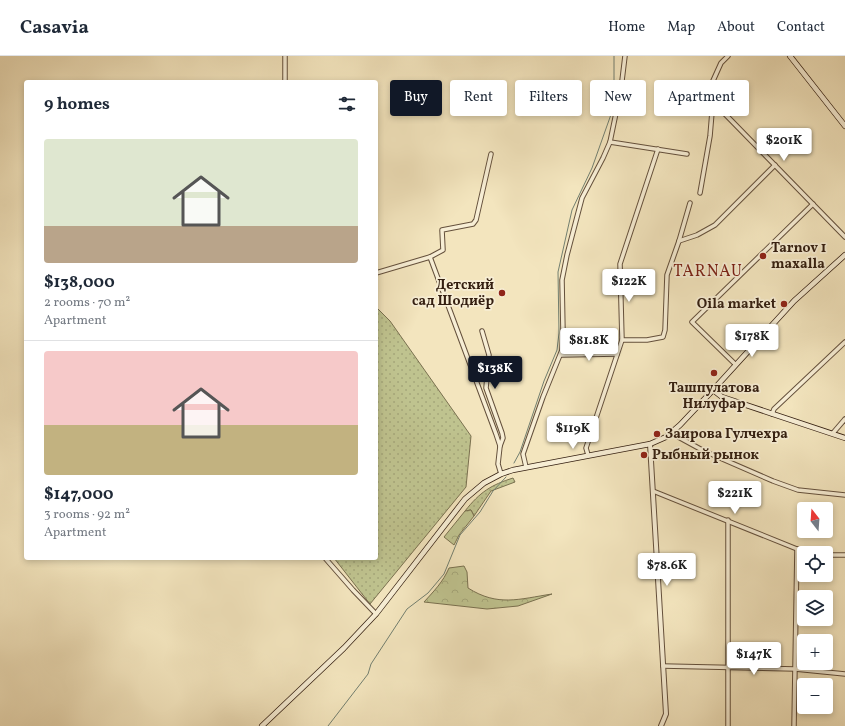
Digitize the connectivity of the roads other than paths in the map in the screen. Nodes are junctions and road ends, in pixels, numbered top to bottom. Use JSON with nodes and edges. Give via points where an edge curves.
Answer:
{"nodes":[{"id":1,"x":285,"y":56,"type":"edge"},
{"id":2,"x":625,"y":56,"type":"edge"},
{"id":3,"x":728,"y":56,"type":"edge"},
{"id":4,"x":790,"y":56,"type":"edge"},
{"id":5,"x":285,"y":80,"type":"edge"},
{"id":6,"x":713,"y":80,"type":"edge"},
{"id":7,"x":712,"y":116,"type":"edge"},
{"id":8,"x":727,"y":116,"type":"edge"},
{"id":9,"x":845,"y":126,"type":"edge"},
{"id":10,"x":610,"y":142,"type":"junction"},
{"id":11,"x":658,"y":149,"type":"junction"},
{"id":12,"x":491,"y":154,"type":"dead end"},
{"id":13,"x":687,"y":154,"type":"dead end"},
{"id":14,"x":775,"y":164,"type":"junction"},
{"id":15,"x":700,"y":193,"type":"dead end"},
{"id":16,"x":690,"y":203,"type":"dead end"},
{"id":17,"x":813,"y":204,"type":"junction"},
{"id":18,"x":845,"y":237,"type":"edge"},
{"id":19,"x":679,"y":241,"type":"junction"},
{"id":20,"x":845,"y":255,"type":"edge"},
{"id":21,"x":430,"y":257,"type":"junction"},
{"id":22,"x":378,"y":271,"type":"edge"},
{"id":23,"x":482,"y":331,"type":"dead end"},
{"id":24,"x":622,"y":340,"type":"junction"},
{"id":25,"x":845,"y":342,"type":"edge"},
{"id":26,"x":617,"y":354,"type":"junction"},
{"id":27,"x":560,"y":355,"type":"junction"},
{"id":28,"x":736,"y":364,"type":"junction"},
{"id":29,"x":713,"y":390,"type":"junction"},
{"id":30,"x":772,"y":414,"type":"junction"},
{"id":31,"x":845,"y":420,"type":"edge"},
{"id":32,"x":670,"y":433,"type":"junction"},
{"id":33,"x":832,"y":433,"type":"junction"},
{"id":34,"x":845,"y":438,"type":"edge"},
{"id":35,"x":650,"y":444,"type":"junction"},
{"id":36,"x":500,"y":446,"type":"junction"},
{"id":37,"x":588,"y":455,"type":"junction"},
{"id":38,"x":526,"y":467,"type":"junction"},
{"id":39,"x":501,"y":474,"type":"junction"},
{"id":40,"x":653,"y":491,"type":"junction"},
{"id":41,"x":845,"y":495,"type":"edge"},
{"id":42,"x":728,"y":520,"type":"junction"},
{"id":43,"x":797,"y":548,"type":"joint"},
{"id":44,"x":833,"y":555,"type":"edge"},
{"id":45,"x":845,"y":555,"type":"edge"},
{"id":46,"x":327,"y":560,"type":"edge"},
{"id":47,"x":376,"y":614,"type":"junction"},
{"id":48,"x":663,"y":666,"type":"junction"},
{"id":49,"x":729,"y":668,"type":"junction"},
{"id":50,"x":795,"y":669,"type":"junction"},
{"id":51,"x":845,"y":674,"type":"edge"},
{"id":52,"x":262,"y":726,"type":"edge"},
{"id":53,"x":661,"y":726,"type":"edge"},
{"id":54,"x":728,"y":726,"type":"edge"},
{"id":55,"x":794,"y":726,"type":"edge"}],
"edges":[{"from":1,"to":5,"type":"street"},
{"from":2,"to":10,"type":"street"},
{"from":3,"to":6,"type":"street"},
{"from":4,"to":9,"type":"main road"},
{"from":7,"to":15,"type":"street"},
{"from":8,"to":14,"type":"street"},
{"from":10,"to":11,"type":"street"},
{"from":10,"to":27,"type":"street","via":[[582,198],[567,255],[562,280],[563,344]]},
{"from":11,"to":13,"type":"street"},
{"from":11,"to":24,"type":"street","via":[[620,264]]},
{"from":12,"to":21,"type":"street","via":[[476,220],[473,224],[442,230],[443,250]]},
{"from":14,"to":17,"type":"street"},
{"from":14,"to":19,"type":"street","via":[[715,225]]},
{"from":16,"to":19,"type":"street"},
{"from":17,"to":18,"type":"street"},
{"from":17,"to":28,"type":"street","via":[[692,322]]},
{"from":19,"to":24,"type":"street","via":[[667,275],[663,337]]},
{"from":20,"to":28,"type":"main road","via":[[794,301]]},
{"from":21,"to":22,"type":"street"},
{"from":21,"to":36,"type":"street"},
{"from":23,"to":36,"type":"street","via":[[489,356],[486,388],[502,433]]},
{"from":24,"to":26,"type":"street"},
{"from":25,"to":30,"type":"street","via":[[774,409]]},
{"from":26,"to":27,"type":"street"},
{"from":26,"to":37,"type":"street","via":[[586,448]]},
{"from":27,"to":38,"type":"street","via":[[523,454]]},
{"from":28,"to":29,"type":"main road"},
{"from":29,"to":30,"type":"main road","via":[[722,397]]},
{"from":29,"to":32,"type":"main road"},
{"from":30,"to":33,"type":"main road"},
{"from":31,"to":33,"type":"street"},
{"from":32,"to":35,"type":"main road"},
{"from":32,"to":41,"type":"street","via":[[773,482],[798,490]]},
{"from":33,"to":34,"type":"main road"},
{"from":35,"to":37,"type":"main road"},
{"from":35,"to":40,"type":"street"},
{"from":36,"to":39,"type":"street","via":[[498,464]]},
{"from":37,"to":38,"type":"main road"},
{"from":38,"to":39,"type":"main road"},
{"from":39,"to":47,"type":"main road","via":[[484,483],[465,499]]},
{"from":40,"to":42,"type":"street"},
{"from":40,"to":48,"type":"street"},
{"from":42,"to":43,"type":"street"},
{"from":42,"to":49,"type":"street"},
{"from":43,"to":50,"type":"street"},
{"from":44,"to":45,"type":"street"},
{"from":46,"to":47,"type":"street"},
{"from":47,"to":52,"type":"main road"},
{"from":48,"to":49,"type":"street"},
{"from":48,"to":53,"type":"street","via":[[666,714]]},
{"from":49,"to":50,"type":"street"},
{"from":49,"to":54,"type":"street"},
{"from":50,"to":51,"type":"street"},
{"from":50,"to":55,"type":"street"}]}
